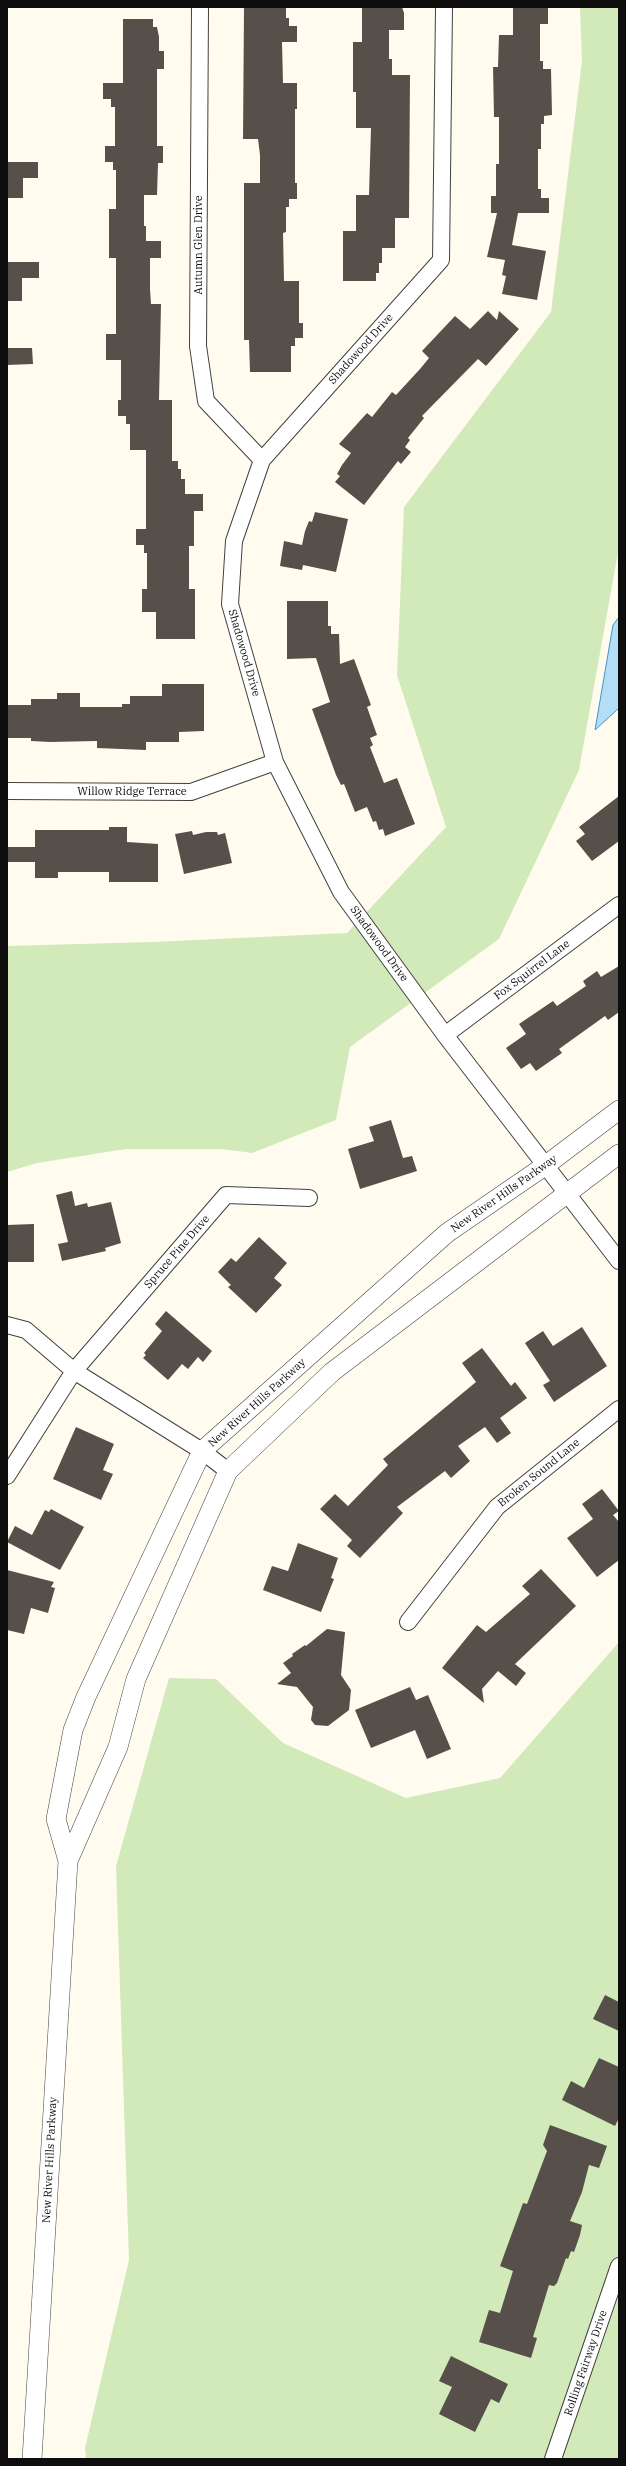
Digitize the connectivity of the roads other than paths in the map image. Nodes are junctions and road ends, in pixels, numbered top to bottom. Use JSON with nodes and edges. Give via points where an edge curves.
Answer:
{"nodes":[{"id":1,"x":200,"y":7,"type":"edge"},
{"id":2,"x":444,"y":7,"type":"edge"},
{"id":3,"x":262,"y":460,"type":"junction"},
{"id":4,"x":275,"y":762,"type":"junction"},
{"id":5,"x":7,"y":791,"type":"edge"},
{"id":6,"x":619,"y":905,"type":"edge"},
{"id":7,"x":445,"y":1035,"type":"junction"},
{"id":8,"x":619,"y":1110,"type":"edge"},
{"id":9,"x":619,"y":1154,"type":"edge"},
{"id":10,"x":546,"y":1165,"type":"junction"},
{"id":11,"x":568,"y":1194,"type":"junction"},
{"id":12,"x":309,"y":1198,"type":"dead end"},
{"id":13,"x":619,"y":1260,"type":"edge"},
{"id":14,"x":7,"y":1325,"type":"edge"},
{"id":15,"x":74,"y":1371,"type":"junction"},
{"id":16,"x":619,"y":1409,"type":"edge"},
{"id":17,"x":202,"y":1451,"type":"junction"},
{"id":18,"x":228,"y":1470,"type":"junction"},
{"id":19,"x":7,"y":1476,"type":"edge"},
{"id":20,"x":408,"y":1622,"type":"dead end"},
{"id":21,"x":68,"y":1861,"type":"junction"},
{"id":22,"x":619,"y":2266,"type":"edge"},
{"id":23,"x":32,"y":2459,"type":"edge"},
{"id":24,"x":553,"y":2459,"type":"edge"}],
"edges":[{"from":1,"to":3,"type":"street","name":"Autumn Glen Drive","via":[[198,346],[206,401]]},
{"from":2,"to":3,"type":"street","name":"Shadowood Drive","via":[[441,260]]},
{"from":3,"to":4,"type":"street","name":"Shadowood Drive","via":[[234,541],[230,604]]},
{"from":4,"to":5,"type":"street","name":"Willow Ridge Terrace","via":[[192,792]]},
{"from":4,"to":7,"type":"street","name":"Shadowood Drive","via":[[341,892]]},
{"from":6,"to":7,"type":"street","name":"Fox Squirrel Lane"},
{"from":7,"to":10,"type":"street","name":"Shadowood Drive"},
{"from":8,"to":10,"type":"street","name":"New River Hills Parkway"},
{"from":9,"to":11,"type":"street","name":"New River Hills Parkway"},
{"from":10,"to":11,"type":"street","name":"Shadowood Drive"},
{"from":10,"to":17,"type":"street","name":"New River Hills Parkway","via":[[447,1233]]},
{"from":11,"to":13,"type":"street","name":"Shadowood Drive"},
{"from":11,"to":18,"type":"street","name":"New River Hills Parkway","via":[[332,1372]]},
{"from":12,"to":15,"type":"street","name":"Spruce Pine Drive","via":[[226,1195]]},
{"from":14,"to":15,"type":"street","via":[[26,1330]]},
{"from":15,"to":17,"type":"street"},
{"from":15,"to":19,"type":"street","name":"Spruce Pine Drive"},
{"from":16,"to":20,"type":"street","name":"Broken Sound Lane","via":[[497,1507]]},
{"from":17,"to":18,"type":"street"},
{"from":17,"to":21,"type":"street","name":"New River Hills Parkway","via":[[86,1697],[73,1730],[56,1819]]},
{"from":18,"to":21,"type":"street","name":"New River Hills Parkway","via":[[136,1679],[118,1747]]},
{"from":21,"to":23,"type":"street","name":"New River Hills Parkway"},
{"from":22,"to":24,"type":"street","name":"Rolling Fairway Drive"}]}
